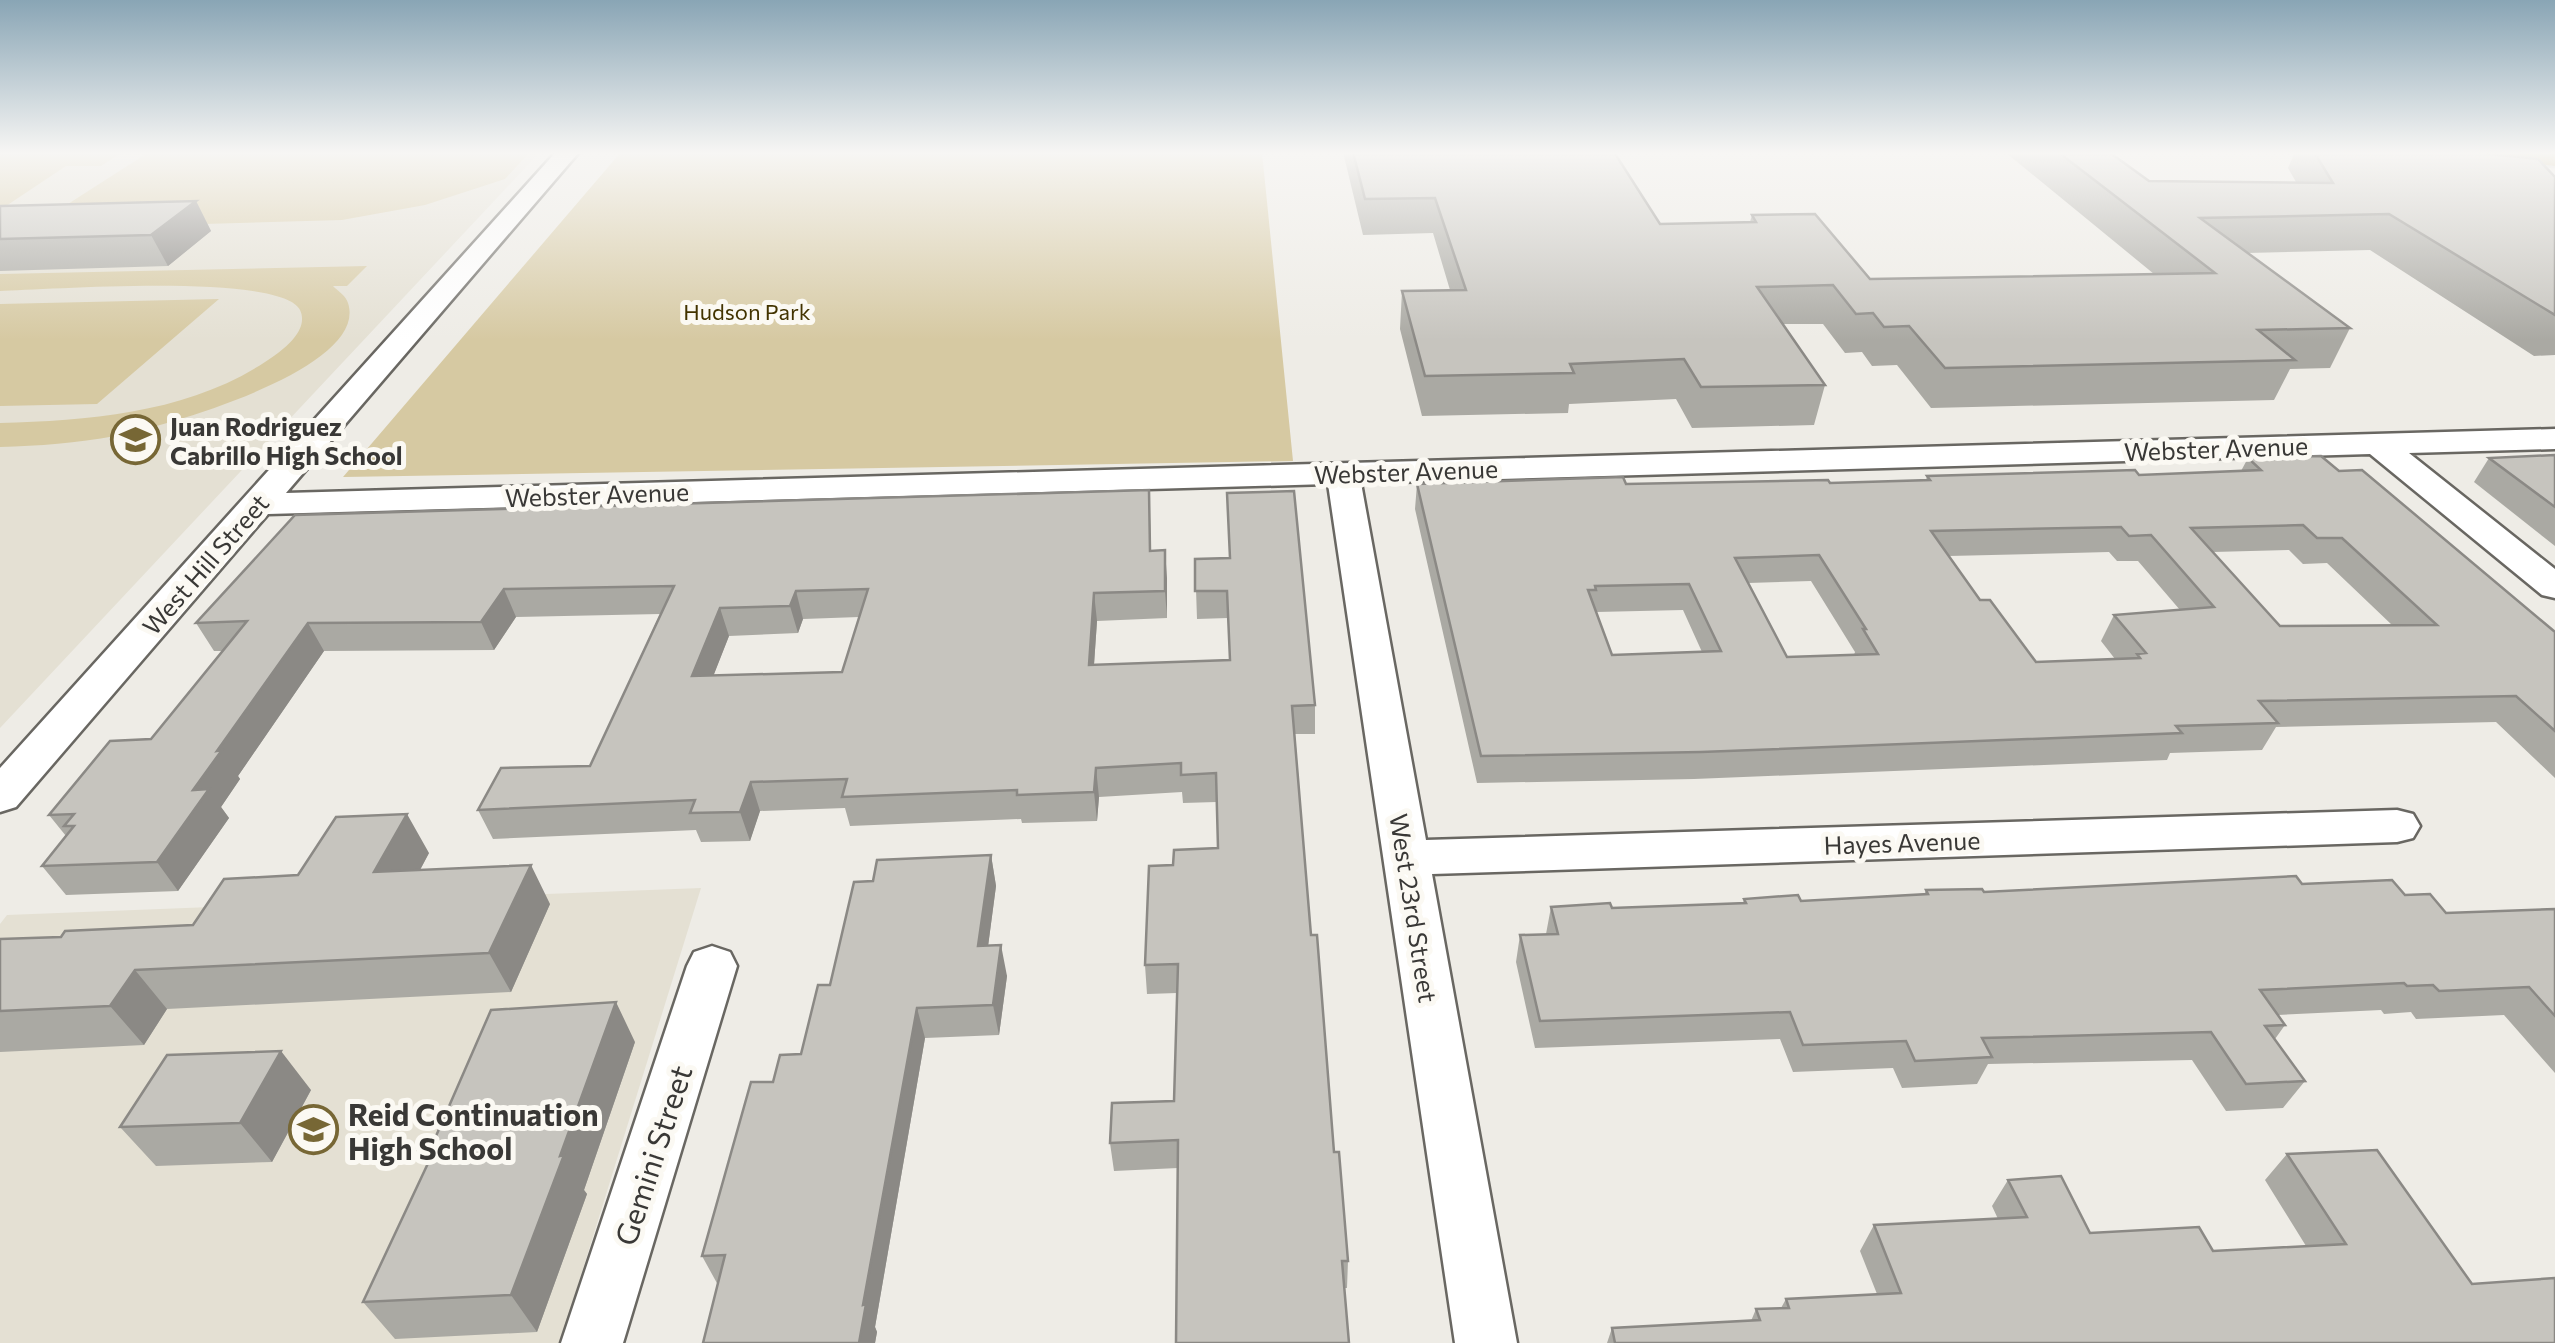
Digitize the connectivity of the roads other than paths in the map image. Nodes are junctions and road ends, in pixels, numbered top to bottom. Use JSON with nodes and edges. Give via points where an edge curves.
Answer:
{"nodes":[{"id":1,"x":513,"y":215,"type":"edge"},
{"id":2,"x":2555,"y":439,"type":"edge"},
{"id":3,"x":2378,"y":444,"type":"junction"},
{"id":4,"x":1343,"y":473,"type":"junction"},
{"id":5,"x":258,"y":504,"type":"junction"},
{"id":6,"x":2555,"y":587,"type":"edge"},
{"id":7,"x":0,"y":796,"type":"edge"},
{"id":8,"x":2398,"y":826,"type":"dead end"},
{"id":9,"x":1406,"y":858,"type":"junction"},
{"id":10,"x":712,"y":966,"type":"dead end"},
{"id":11,"x":592,"y":1343,"type":"edge"},
{"id":12,"x":1486,"y":1343,"type":"edge"}],
"edges":[{"from":1,"to":5,"type":"street","name":"West Hill Street"},
{"from":2,"to":3,"type":"street","name":"Webster Avenue"},
{"from":3,"to":4,"type":"street","name":"Webster Avenue"},
{"from":3,"to":6,"type":"street"},
{"from":4,"to":5,"type":"street","name":"Webster Avenue"},
{"from":4,"to":9,"type":"street","name":"West 23rd Street"},
{"from":5,"to":7,"type":"street","name":"West Hill Street"},
{"from":8,"to":9,"type":"street","name":"Hayes Avenue"},
{"from":9,"to":12,"type":"street","name":"West 23rd Street"},
{"from":10,"to":11,"type":"street","name":"Gemini Street"}]}
